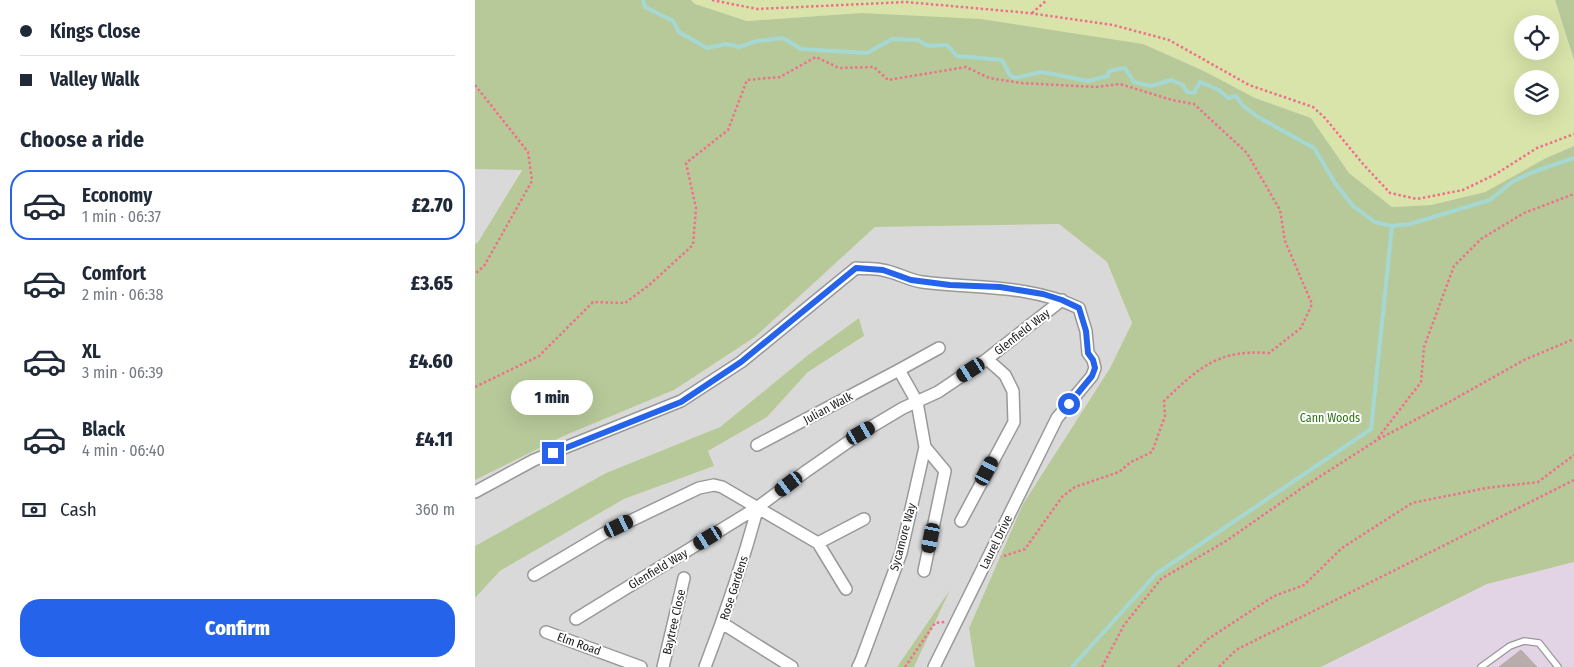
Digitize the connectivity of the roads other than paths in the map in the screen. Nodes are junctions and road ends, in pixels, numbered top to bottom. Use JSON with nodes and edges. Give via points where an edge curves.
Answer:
{"nodes":[{"id":1,"x":1062,"y":300,"type":"junction"},
{"id":2,"x":939,"y":348,"type":"dead end"},
{"id":3,"x":987,"y":359,"type":"junction"},
{"id":4,"x":899,"y":370,"type":"junction"},
{"id":5,"x":917,"y":402,"type":"junction"},
{"id":6,"x":757,"y":445,"type":"dead end"},
{"id":7,"x":925,"y":447,"type":"junction"},
{"id":8,"x":475,"y":492,"type":"edge"},
{"id":9,"x":758,"y":508,"type":"junction"},
{"id":10,"x":864,"y":519,"type":"dead end"},
{"id":11,"x":961,"y":521,"type":"dead end"},
{"id":12,"x":818,"y":543,"type":"junction"},
{"id":13,"x":924,"y":571,"type":"dead end"},
{"id":14,"x":535,"y":575,"type":"dead end"},
{"id":15,"x":684,"y":578,"type":"dead end"},
{"id":16,"x":845,"y":589,"type":"dead end"},
{"id":17,"x":576,"y":619,"type":"dead end"},
{"id":18,"x":722,"y":623,"type":"junction"},
{"id":19,"x":546,"y":632,"type":"dead end"},
{"id":20,"x":641,"y":667,"type":"edge"},
{"id":21,"x":663,"y":667,"type":"edge"},
{"id":22,"x":705,"y":667,"type":"edge"},
{"id":23,"x":791,"y":667,"type":"edge"},
{"id":24,"x":858,"y":667,"type":"edge"},
{"id":25,"x":934,"y":667,"type":"edge"},
{"id":26,"x":1481,"y":667,"type":"edge"},
{"id":27,"x":1558,"y":667,"type":"edge"}],
"edges":[{"from":1,"to":3,"type":"street","name":"Glenfield Way"},
{"from":1,"to":8,"type":"street","via":[[1000,287],[911,280],[883,270],[856,268],[741,362],[681,402],[534,460]]},
{"from":1,"to":25,"type":"street","name":"Laurel Drive","via":[[1079,308],[1088,353],[1095,368],[1057,418]]},
{"from":2,"to":4,"type":"street","name":"Julian Walk"},
{"from":3,"to":5,"type":"street","name":"Glenfield Way"},
{"from":3,"to":11,"type":"street","via":[[1005,375],[1013,391],[1014,422]]},
{"from":4,"to":5,"type":"street"},
{"from":4,"to":6,"type":"street","name":"Julian Walk"},
{"from":5,"to":7,"type":"street","name":"Sycamore Way"},
{"from":5,"to":9,"type":"street","name":"Glenfield Way","via":[[861,433]]},
{"from":7,"to":13,"type":"street","via":[[945,471]]},
{"from":7,"to":24,"type":"street","name":"Sycamore Way","via":[[901,553]]},
{"from":9,"to":12,"type":"street"},
{"from":9,"to":14,"type":"street","via":[[714,484],[699,488],[603,534]]},
{"from":9,"to":17,"type":"street","name":"Glenfield Way"},
{"from":9,"to":18,"type":"street","name":"Rose Gardens"},
{"from":10,"to":12,"type":"street"},
{"from":12,"to":16,"type":"street"},
{"from":15,"to":21,"type":"street","name":"Baytree Close"},
{"from":18,"to":22,"type":"street","name":"Rose Gardens"},
{"from":18,"to":23,"type":"street"},
{"from":19,"to":20,"type":"street","name":"Elm Road"},
{"from":26,"to":27,"type":"lane","via":[[1510,646],[1524,641],[1539,643]]}]}
